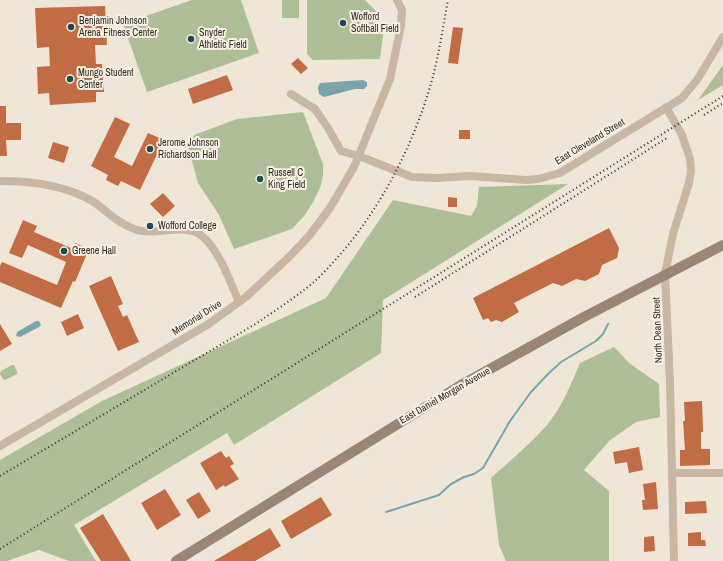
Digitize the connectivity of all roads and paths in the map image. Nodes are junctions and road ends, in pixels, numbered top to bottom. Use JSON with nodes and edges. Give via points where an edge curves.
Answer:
{"nodes":[{"id":1,"x":398,"y":0,"type":"edge"},
{"id":2,"x":723,"y":37,"type":"edge"},
{"id":3,"x":291,"y":94,"type":"dead end"},
{"id":4,"x":666,"y":107,"type":"junction"},
{"id":5,"x":359,"y":156,"type":"junction"},
{"id":6,"x":0,"y":181,"type":"edge"},
{"id":7,"x":723,"y":245,"type":"edge"},
{"id":8,"x":666,"y":274,"type":"junction"},
{"id":9,"x":239,"y":302,"type":"junction"},
{"id":10,"x":0,"y":446,"type":"edge"},
{"id":11,"x":672,"y":473,"type":"junction"},
{"id":12,"x":723,"y":474,"type":"edge"},
{"id":13,"x":176,"y":561,"type":"edge"},
{"id":14,"x":674,"y":561,"type":"edge"}],
"edges":[{"from":1,"to":5,"type":"street","via":[[402,10],[401,26],[390,79]]},
{"from":2,"to":4,"type":"street","name":"East Cleveland Street","via":[[689,90],[682,98]]},
{"from":3,"to":5,"type":"street","name":"East Cleveland Street","via":[[315,109],[341,151]]},
{"from":4,"to":5,"type":"street","name":"East Cleveland Street","via":[[560,173],[538,179],[412,177]]},
{"from":4,"to":8,"type":"street","name":"North Dean Street","via":[[682,135],[691,171],[673,234]]},
{"from":5,"to":9,"type":"street","name":"Memorial Drive","via":[[342,188],[308,236],[268,278]]},
{"from":6,"to":9,"type":"street","via":[[51,185],[76,193],[137,230],[185,230],[201,235],[212,246]]},
{"from":7,"to":8,"type":"main road","name":"East Daniel Morgan Avenue"},
{"from":8,"to":11,"type":"street","name":"North Dean Street"},
{"from":8,"to":13,"type":"main road","name":"East Daniel Morgan Avenue","via":[[461,385]]},
{"from":9,"to":10,"type":"street","name":"Memorial Drive","via":[[207,325]]},
{"from":11,"to":12,"type":"street"},
{"from":11,"to":14,"type":"street","name":"North Dean Street"}]}
